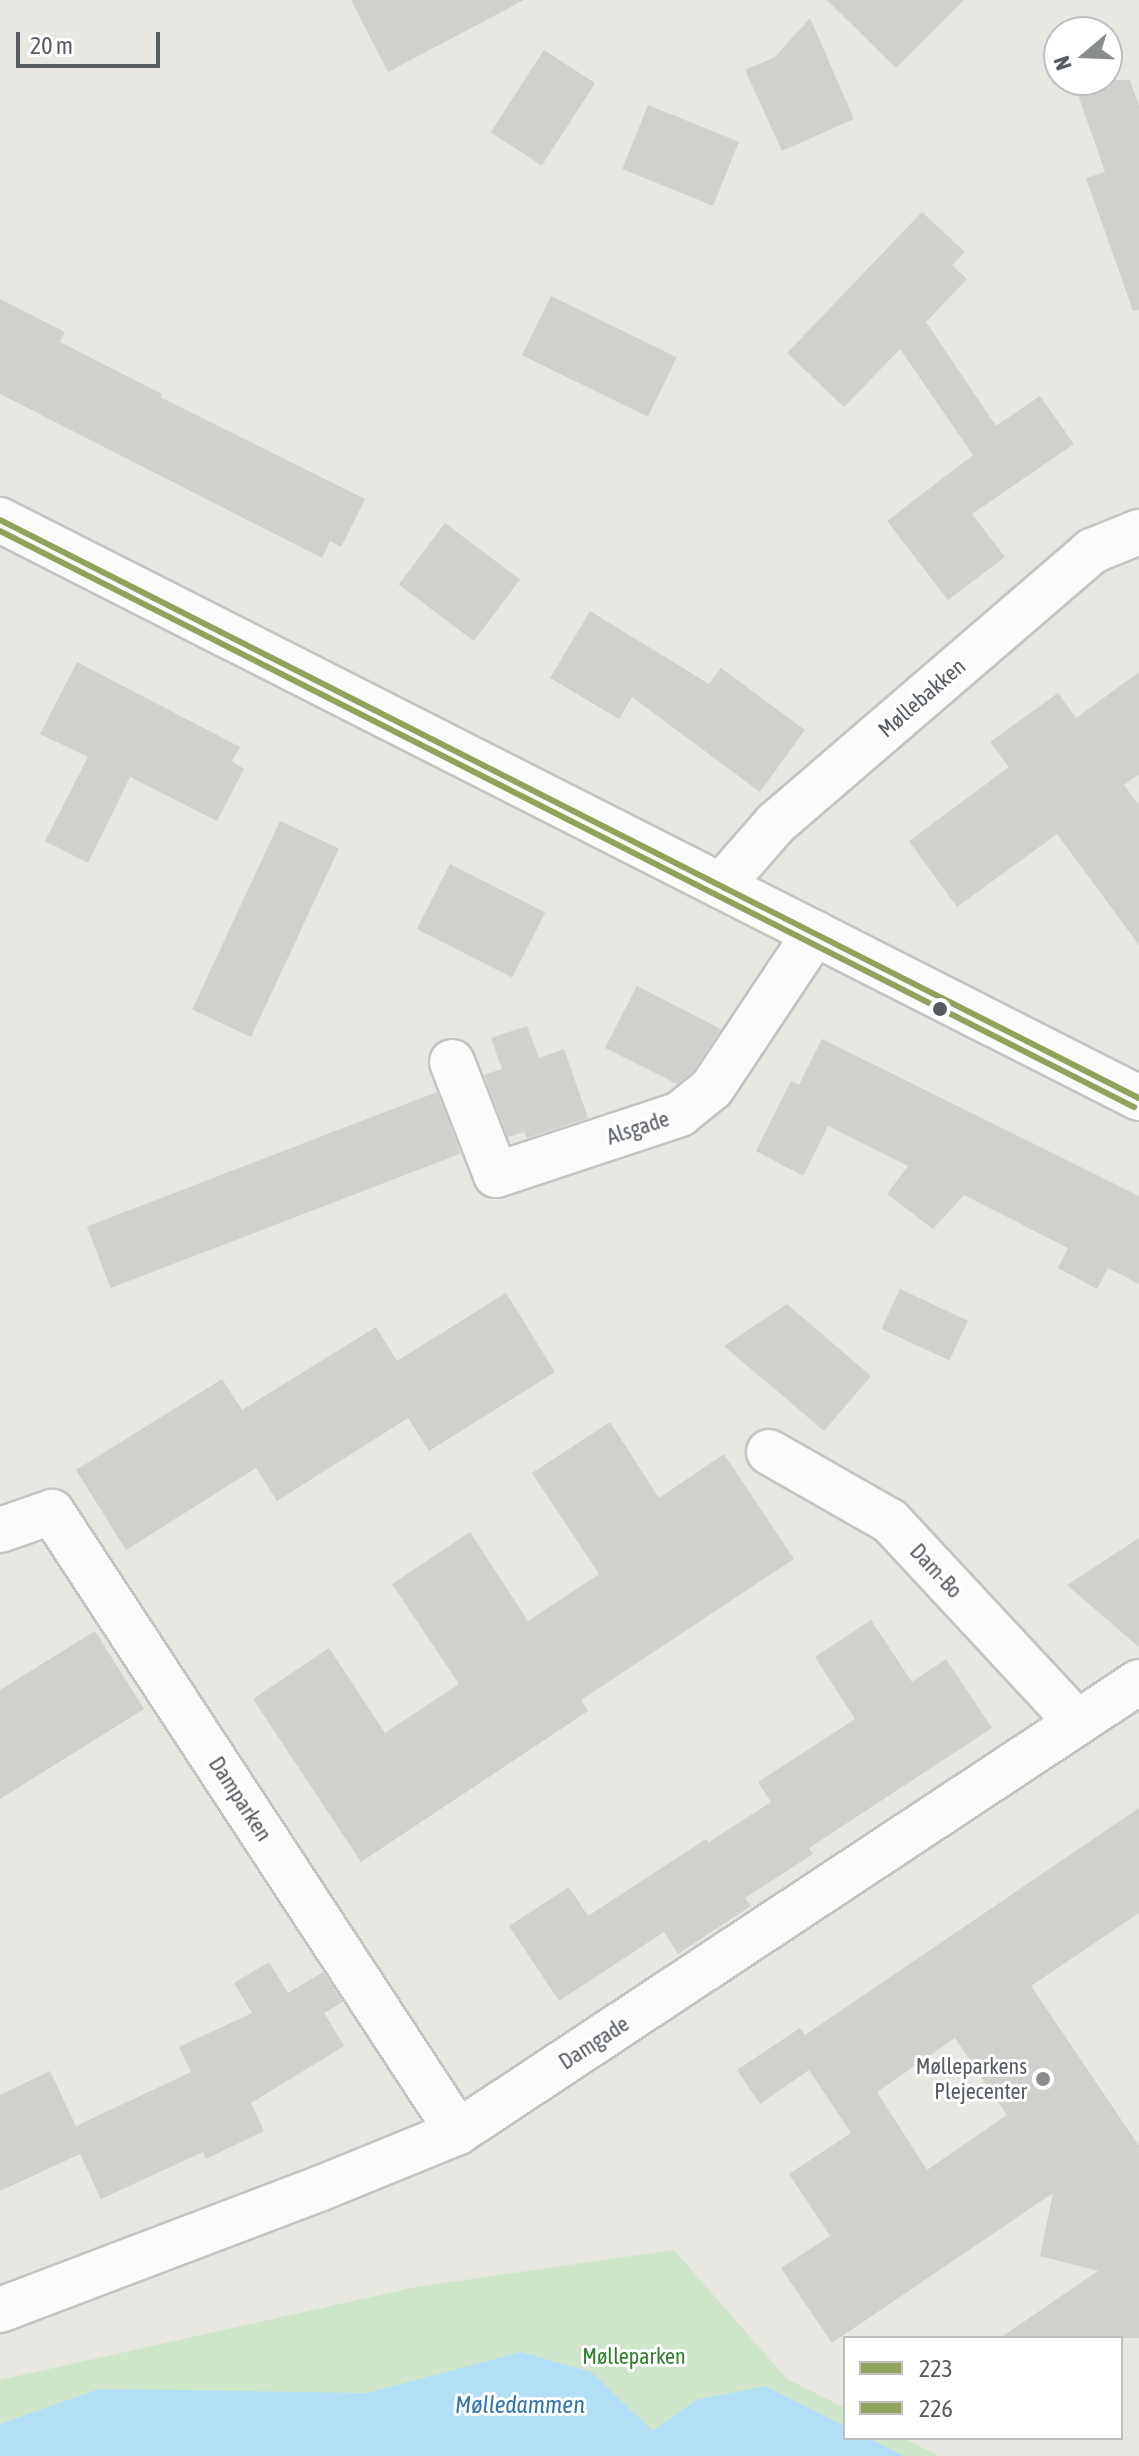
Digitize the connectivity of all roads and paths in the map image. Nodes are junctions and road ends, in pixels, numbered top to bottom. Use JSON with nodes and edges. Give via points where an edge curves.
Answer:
{"nodes":[{"id":1,"x":0,"y":520,"type":"edge"},
{"id":2,"x":1139,"y":532,"type":"edge"},
{"id":3,"x":721,"y":886,"type":"junction"},
{"id":4,"x":815,"y":933,"type":"junction"},
{"id":5,"x":452,"y":1062,"type":"dead end"},
{"id":6,"x":1139,"y":1098,"type":"edge"},
{"id":7,"x":769,"y":1452,"type":"dead end"},
{"id":8,"x":0,"y":1530,"type":"edge"},
{"id":9,"x":1139,"y":1682,"type":"edge"},
{"id":10,"x":1077,"y":1722,"type":"junction"},
{"id":11,"x":458,"y":2132,"type":"junction"},
{"id":12,"x":0,"y":2310,"type":"edge"}],
"edges":[{"from":1,"to":3,"type":"street"},
{"from":2,"to":3,"type":"street","name":"Møllebakken","via":[[1092,551],[776,823]]},
{"from":3,"to":4,"type":"street"},
{"from":4,"to":5,"type":"street","name":"Alsgade","via":[[712,1088],[680,1114],[496,1175]]},
{"from":4,"to":6,"type":"street"},
{"from":7,"to":10,"type":"street","name":"Dam-Bo","via":[[890,1521]]},
{"from":8,"to":11,"type":"street","name":"Damparken","via":[[52,1512]]},
{"from":9,"to":10,"type":"street","name":"Damgade"},
{"from":10,"to":11,"type":"street","name":"Damgade"},
{"from":11,"to":12,"type":"street","name":"Damgade"}]}
